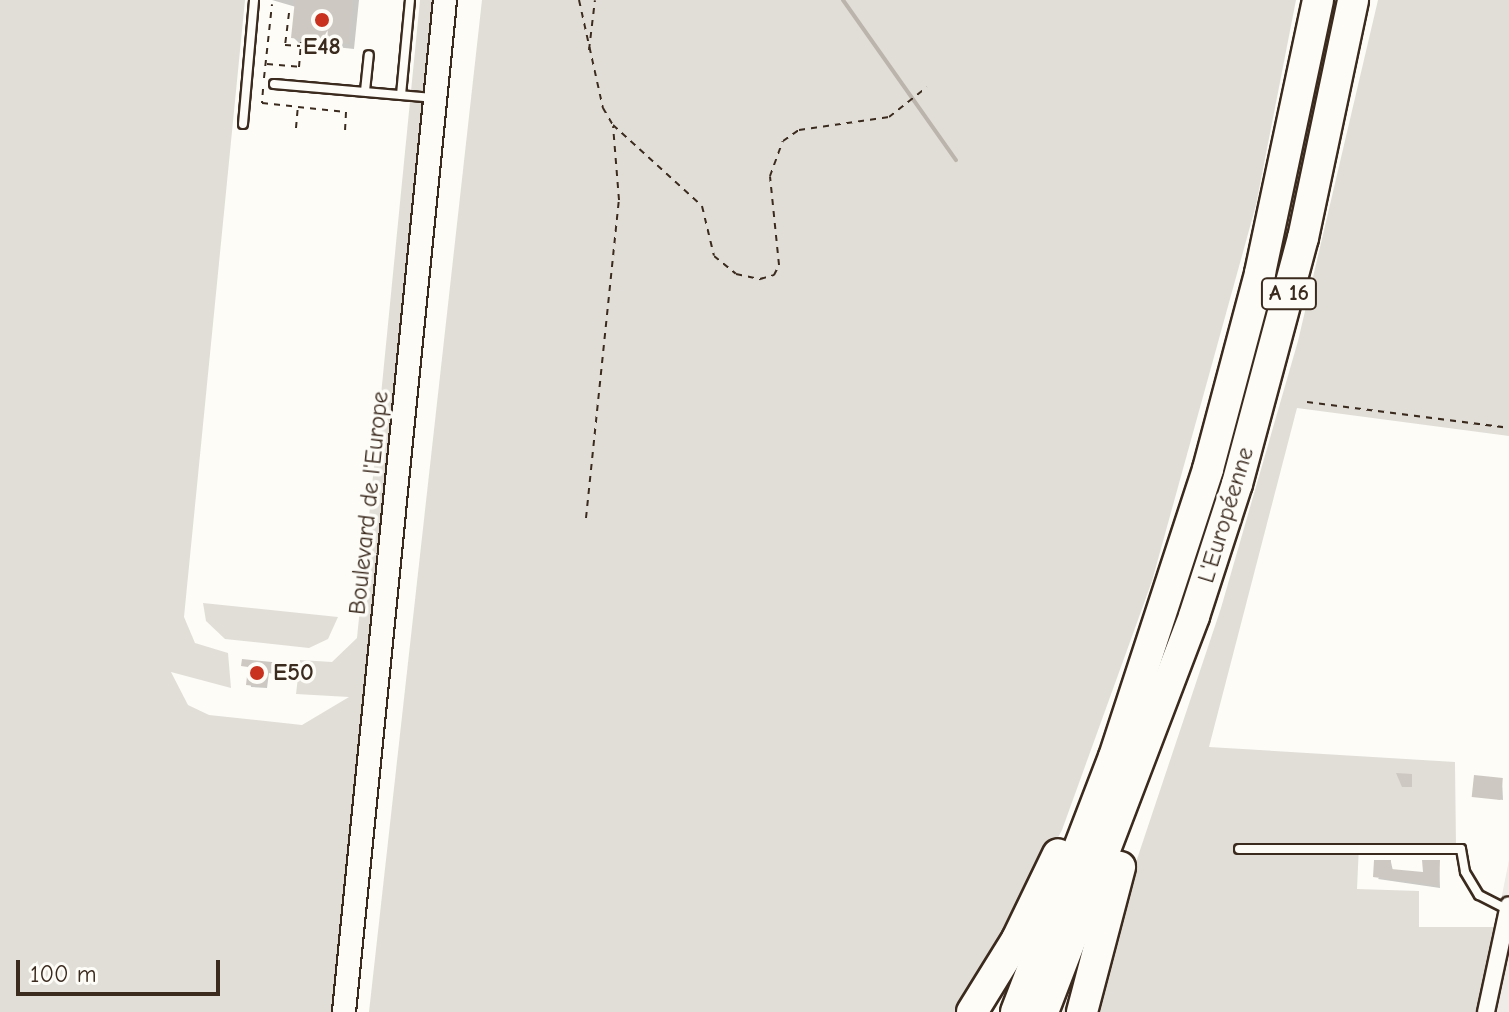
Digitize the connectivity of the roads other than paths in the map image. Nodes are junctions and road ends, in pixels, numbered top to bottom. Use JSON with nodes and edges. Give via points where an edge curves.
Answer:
{"nodes":[{"id":1,"x":254,"y":0,"type":"edge"},
{"id":2,"x":410,"y":0,"type":"edge"},
{"id":3,"x":445,"y":0,"type":"edge"},
{"id":4,"x":1318,"y":0,"type":"edge"},
{"id":5,"x":1353,"y":0,"type":"edge"},
{"id":6,"x":369,"y":55,"type":"dead end"},
{"id":7,"x":274,"y":84,"type":"dead end"},
{"id":8,"x":365,"y":91,"type":"junction"},
{"id":9,"x":401,"y":95,"type":"junction"},
{"id":10,"x":435,"y":98,"type":"junction"},
{"id":11,"x":243,"y":124,"type":"dead end"},
{"id":12,"x":1197,"y":507,"type":"junction"},
{"id":13,"x":1205,"y":584,"type":"junction"},
{"id":14,"x":1239,"y":849,"type":"dead end"},
{"id":15,"x":1508,"y":907,"type":"edge"},
{"id":16,"x":344,"y":1012,"type":"edge"},
{"id":17,"x":972,"y":1012,"type":"edge"},
{"id":18,"x":1016,"y":1012,"type":"edge"},
{"id":19,"x":1043,"y":1012,"type":"edge"},
{"id":20,"x":1082,"y":1012,"type":"edge"},
{"id":21,"x":1486,"y":1012,"type":"edge"}],
"edges":[{"from":1,"to":11,"type":"lane"},
{"from":2,"to":9,"type":"lane"},
{"from":3,"to":10,"type":"main road","name":"Boulevard de l'Europe"},
{"from":4,"to":12,"type":"highway","name":"L'Européenne","number":"A 16","via":[[1260,273]]},
{"from":5,"to":13,"type":"highway","name":"L'Européenne","number":"A 16","via":[[1292,283]]},
{"from":6,"to":8,"type":"lane"},
{"from":7,"to":8,"type":"lane"},
{"from":8,"to":9,"type":"lane"},
{"from":9,"to":10,"type":"lane"},
{"from":10,"to":16,"type":"main road","name":"Boulevard de l'Europe"},
{"from":12,"to":17,"type":"highway","via":[[1072,822],[1017,939]]},
{"from":12,"to":18,"type":"highway","name":"L'Européenne","number":"A 16","via":[[1114,757]]},
{"from":13,"to":19,"type":"highway","name":"L'Européenne","number":"A 16"},
{"from":13,"to":20,"type":"highway","via":[[1169,719],[1100,931]]},
{"from":14,"to":15,"type":"lane","via":[[1461,849],[1465,872],[1479,895]]},
{"from":15,"to":21,"type":"street"}]}
